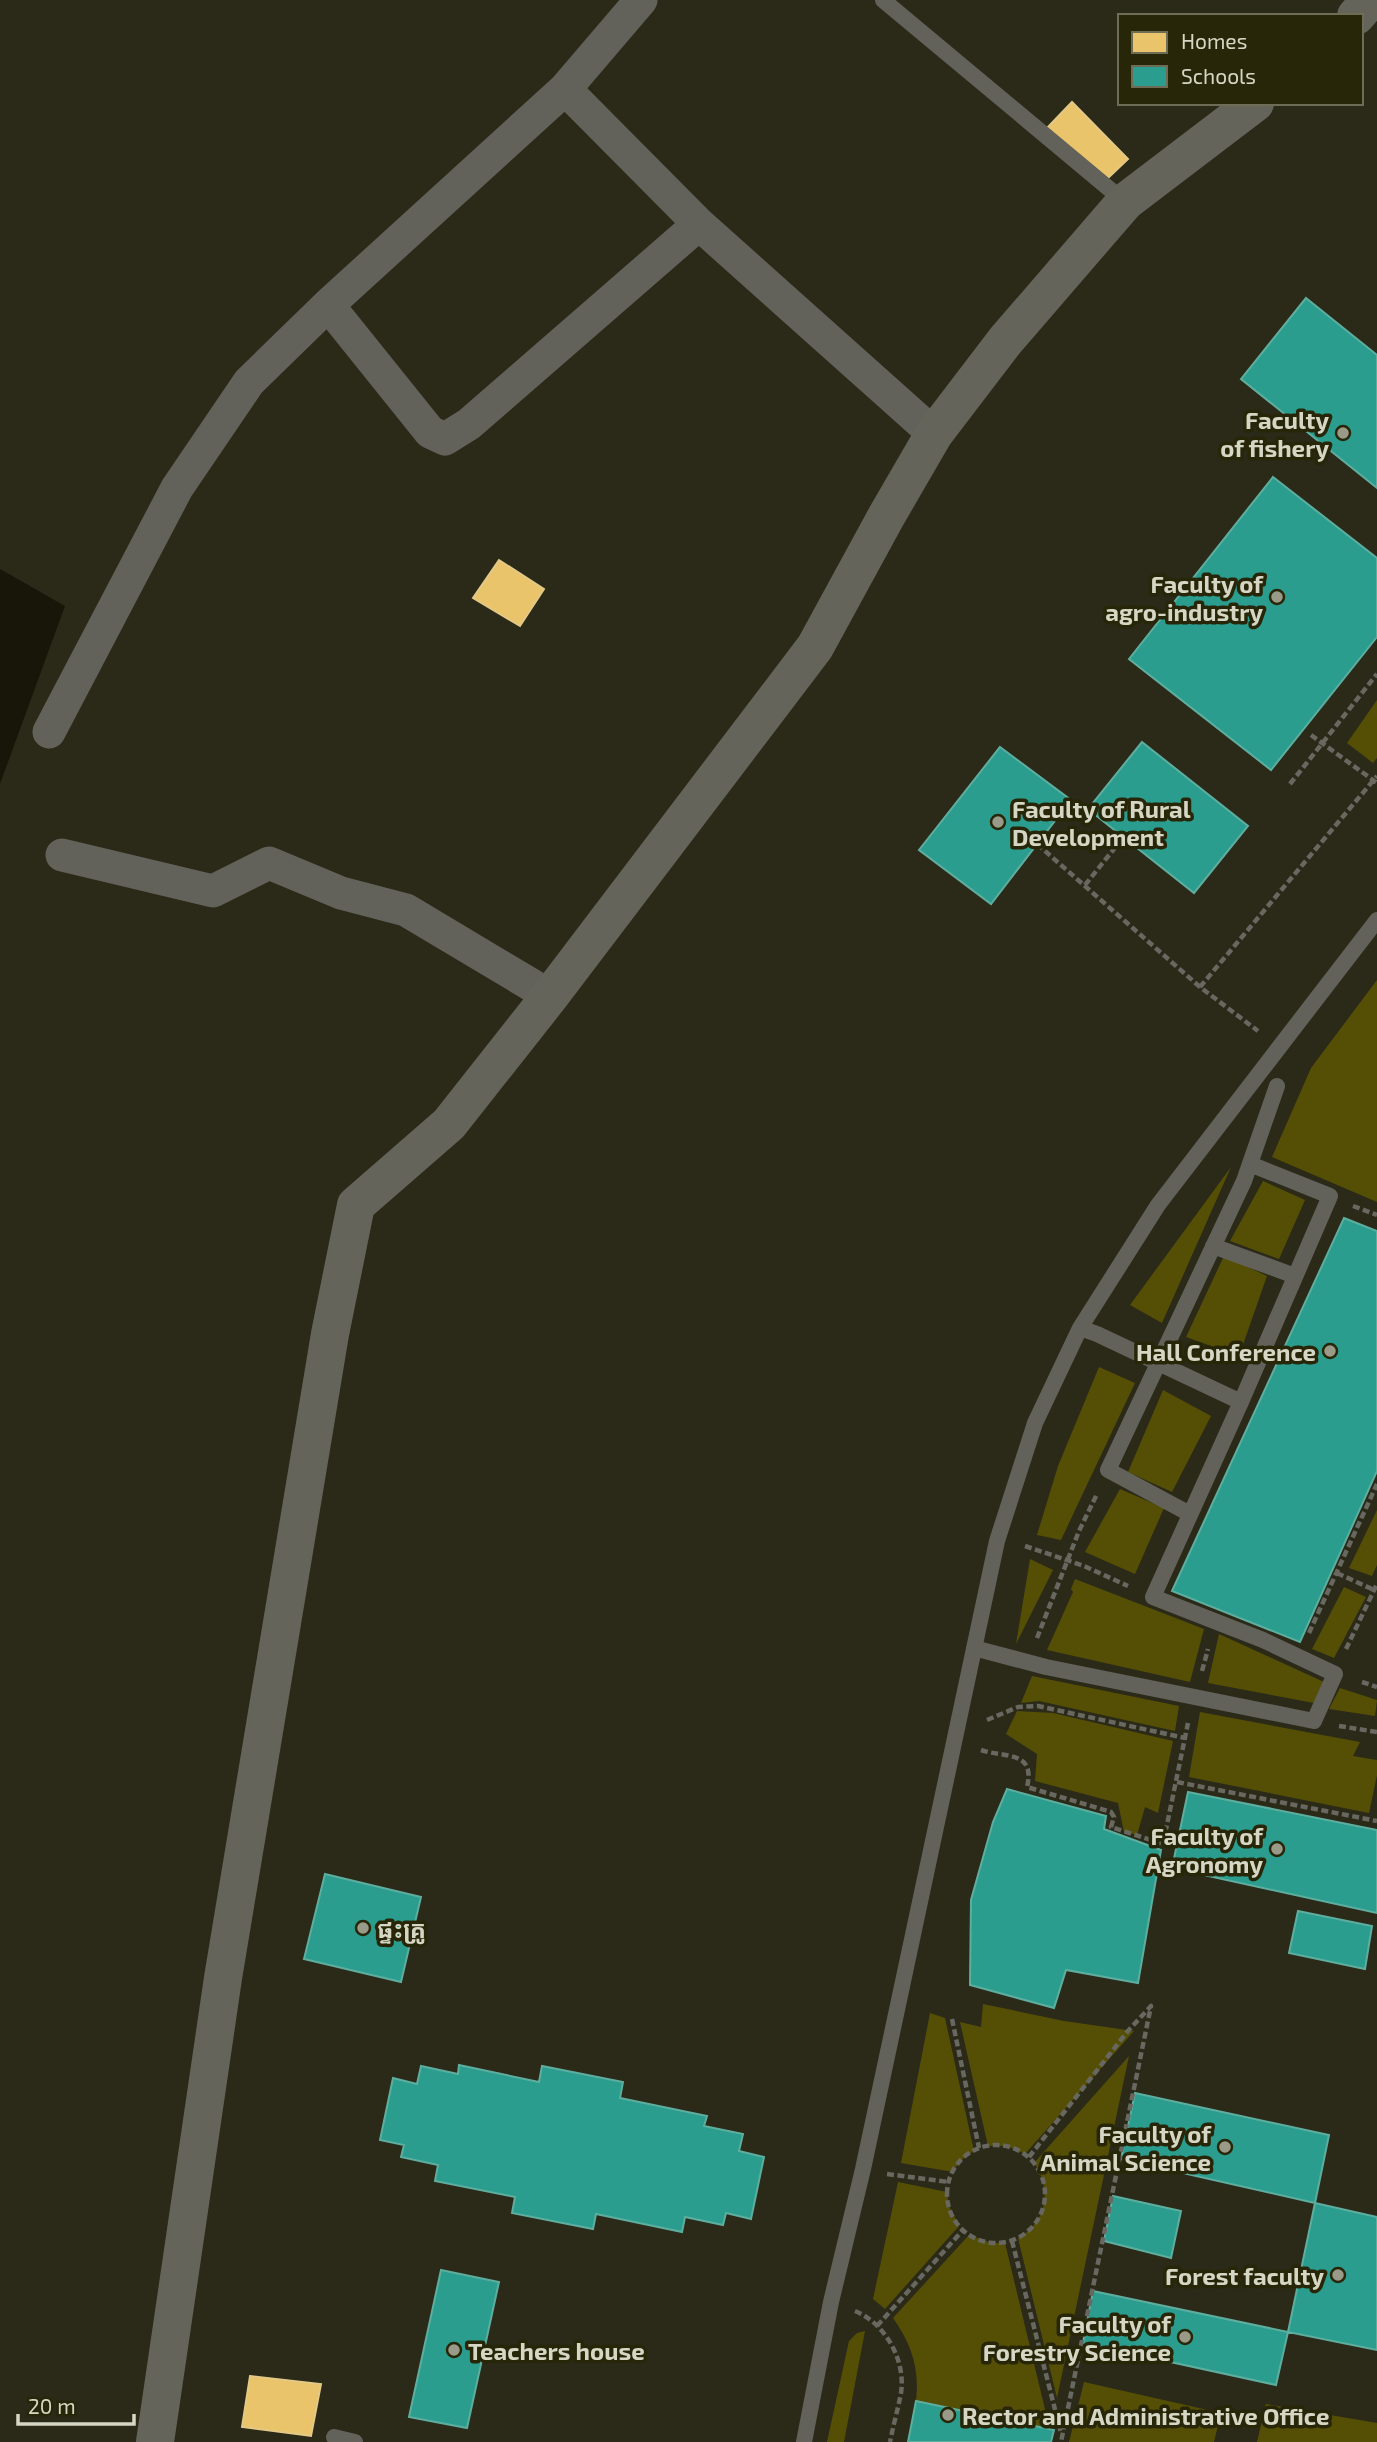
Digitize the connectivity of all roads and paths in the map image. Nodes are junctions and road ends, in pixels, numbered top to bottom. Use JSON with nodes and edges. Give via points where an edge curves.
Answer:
{"nodes":[{"id":1,"x":641,"y":0,"type":"edge"},
{"id":2,"x":883,"y":0,"type":"edge"},
{"id":3,"x":1370,"y":0,"type":"edge"},
{"id":4,"x":1358,"y":14,"type":"edge"},
{"id":5,"x":565,"y":89,"type":"junction"},
{"id":6,"x":1252,"y":105,"type":"edge"},
{"id":7,"x":1125,"y":202,"type":"junction"},
{"id":8,"x":699,"y":224,"type":"junction"},
{"id":9,"x":328,"y":305,"type":"junction"},
{"id":10,"x":934,"y":434,"type":"junction"},
{"id":11,"x":1377,"y":674,"type":"edge"},
{"id":12,"x":49,"y":732,"type":"dead end"},
{"id":13,"x":1311,"y":734,"type":"dead end"},
{"id":14,"x":1323,"y":743,"type":"junction"},
{"id":15,"x":1376,"y":780,"type":"edge"},
{"id":16,"x":1290,"y":784,"type":"dead end"},
{"id":17,"x":1122,"y":839,"type":"dead end"},
{"id":18,"x":1037,"y":844,"type":"dead end"},
{"id":19,"x":62,"y":855,"type":"dead end"},
{"id":20,"x":1085,"y":885,"type":"junction"},
{"id":21,"x":1377,"y":920,"type":"edge"},
{"id":22,"x":1200,"y":987,"type":"junction"},
{"id":23,"x":550,"y":996,"type":"junction"},
{"id":24,"x":1267,"y":1038,"type":"dead end"},
{"id":25,"x":1277,"y":1086,"type":"dead end"},
{"id":26,"x":1250,"y":1164,"type":"junction"},
{"id":27,"x":1213,"y":1247,"type":"junction"},
{"id":28,"x":1295,"y":1276,"type":"junction"},
{"id":29,"x":1080,"y":1328,"type":"junction"},
{"id":30,"x":1158,"y":1363,"type":"junction"},
{"id":31,"x":1241,"y":1402,"type":"junction"},
{"id":32,"x":1108,"y":1471,"type":"junction"},
{"id":33,"x":1377,"y":1484,"type":"edge"},
{"id":34,"x":1190,"y":1514,"type":"junction"},
{"id":35,"x":997,"y":1541,"type":"junction"},
{"id":36,"x":1068,"y":1560,"type":"junction"},
{"id":37,"x":1336,"y":1573,"type":"junction"},
{"id":38,"x":1377,"y":1584,"type":"edge"},
{"id":39,"x":1374,"y":1590,"type":"junction"},
{"id":40,"x":1153,"y":1597,"type":"junction"},
{"id":41,"x":1215,"y":1621,"type":"junction"},
{"id":42,"x":974,"y":1648,"type":"junction"},
{"id":43,"x":1298,"y":1657,"type":"junction"},
{"id":44,"x":1028,"y":1662,"type":"junction"},
{"id":45,"x":1335,"y":1674,"type":"junction"},
{"id":46,"x":1195,"y":1695,"type":"junction"},
{"id":47,"x":1314,"y":1721,"type":"junction"},
{"id":48,"x":984,"y":1722,"type":"junction"},
{"id":49,"x":956,"y":1727,"type":"junction"},
{"id":50,"x":1377,"y":1732,"type":"edge"},
{"id":51,"x":1185,"y":1738,"type":"junction"},
{"id":52,"x":1177,"y":1782,"type":"junction"},
{"id":53,"x":1377,"y":1821,"type":"edge"},
{"id":54,"x":952,"y":2019,"type":"dead end"},
{"id":55,"x":979,"y":2149,"type":"junction"},
{"id":56,"x":1029,"y":2157,"type":"junction"},
{"id":57,"x":863,"y":2169,"type":"junction"},
{"id":58,"x":949,"y":2182,"type":"junction"},
{"id":59,"x":963,"y":2230,"type":"junction"},
{"id":60,"x":1012,"y":2241,"type":"junction"},
{"id":61,"x":831,"y":2302,"type":"junction"},
{"id":62,"x":877,"y":2326,"type":"junction"},
{"id":63,"x":334,"y":2437,"type":"dead end"},
{"id":64,"x":1062,"y":2439,"type":"edge"},
{"id":65,"x":155,"y":2442,"type":"edge"},
{"id":66,"x":355,"y":2442,"type":"edge"},
{"id":67,"x":804,"y":2442,"type":"edge"},
{"id":68,"x":890,"y":2442,"type":"edge"}],
"edges":[{"from":1,"to":5,"type":"street"},
{"from":2,"to":7,"type":"lane"},
{"from":3,"to":4,"type":"street"},
{"from":5,"to":8,"type":"street"},
{"from":5,"to":9,"type":"street"},
{"from":6,"to":7,"type":"street"},
{"from":7,"to":10,"type":"street","via":[[1005,341]]},
{"from":8,"to":9,"type":"street","via":[[469,424],[445,439],[430,432]]},
{"from":8,"to":10,"type":"street"},
{"from":9,"to":12,"type":"street","via":[[249,382],[177,488]]},
{"from":10,"to":23,"type":"street","via":[[815,647]]},
{"from":11,"to":14,"type":"path"},
{"from":13,"to":14,"type":"path"},
{"from":14,"to":15,"type":"path"},
{"from":14,"to":16,"type":"path"},
{"from":15,"to":22,"type":"path"},
{"from":17,"to":20,"type":"path"},
{"from":18,"to":20,"type":"path"},
{"from":19,"to":23,"type":"street","via":[[214,891],[269,863],[341,893],[406,910]]},
{"from":20,"to":22,"type":"path"},
{"from":21,"to":29,"type":"lane","via":[[1158,1205]]},
{"from":22,"to":24,"type":"path"},
{"from":23,"to":65,"type":"street","via":[[449,1124],[356,1205],[330,1334],[223,1978]]},
{"from":25,"to":26,"type":"lane"},
{"from":26,"to":27,"type":"lane"},
{"from":26,"to":28,"type":"lane","via":[[1330,1196]]},
{"from":27,"to":28,"type":"lane"},
{"from":27,"to":30,"type":"lane"},
{"from":28,"to":31,"type":"lane"},
{"from":29,"to":30,"type":"lane"},
{"from":29,"to":35,"type":"lane","via":[[1035,1423]]},
{"from":30,"to":31,"type":"lane"},
{"from":30,"to":32,"type":"lane"},
{"from":31,"to":34,"type":"lane"},
{"from":32,"to":34,"type":"lane"},
{"from":32,"to":36,"type":"path"},
{"from":33,"to":37,"type":"path"},
{"from":34,"to":40,"type":"lane"},
{"from":35,"to":36,"type":"path"},
{"from":35,"to":42,"type":"lane"},
{"from":36,"to":40,"type":"path"},
{"from":36,"to":44,"type":"path"},
{"from":37,"to":39,"type":"path"},
{"from":37,"to":43,"type":"path"},
{"from":38,"to":39,"type":"path"},
{"from":39,"to":45,"type":"path"},
{"from":40,"to":41,"type":"lane"},
{"from":41,"to":43,"type":"lane"},
{"from":41,"to":46,"type":"path"},
{"from":42,"to":44,"type":"lane"},
{"from":42,"to":49,"type":"lane"},
{"from":43,"to":45,"type":"lane"},
{"from":44,"to":46,"type":"lane"},
{"from":45,"to":47,"type":"lane"},
{"from":46,"to":47,"type":"lane"},
{"from":46,"to":51,"type":"path"},
{"from":47,"to":50,"type":"path"},
{"from":48,"to":49,"type":"path"},
{"from":48,"to":51,"type":"path","via":[[1012,1709],[1038,1706]]},
{"from":48,"to":52,"type":"path","via":[[981,1752],[1015,1756],[1027,1765],[1031,1773],[1027,1787],[1111,1812],[1111,1827],[1163,1844]]},
{"from":49,"to":57,"type":"lane"},
{"from":51,"to":52,"type":"path"},
{"from":52,"to":53,"type":"path"},
{"from":54,"to":55,"type":"path"},
{"from":55,"to":56,"type":"path","via":[[1007,2146]]},
{"from":55,"to":58,"type":"path","via":[[959,2162]]},
{"from":56,"to":60,"type":"path","via":[[1042,2177],[1044,2205],[1033,2226]]},
{"from":56,"to":64,"type":"path","via":[[1151,2006]]},
{"from":57,"to":58,"type":"path"},
{"from":57,"to":61,"type":"lane"},
{"from":58,"to":59,"type":"path","via":[[948,2202]]},
{"from":59,"to":60,"type":"path","via":[[982,2241]]},
{"from":59,"to":62,"type":"path"},
{"from":60,"to":64,"type":"path"},
{"from":61,"to":62,"type":"path","via":[[866,2315]]},
{"from":61,"to":67,"type":"lane"},
{"from":62,"to":68,"type":"path","via":[[891,2344],[901,2376]]},
{"from":63,"to":66,"type":"lane"}]}
